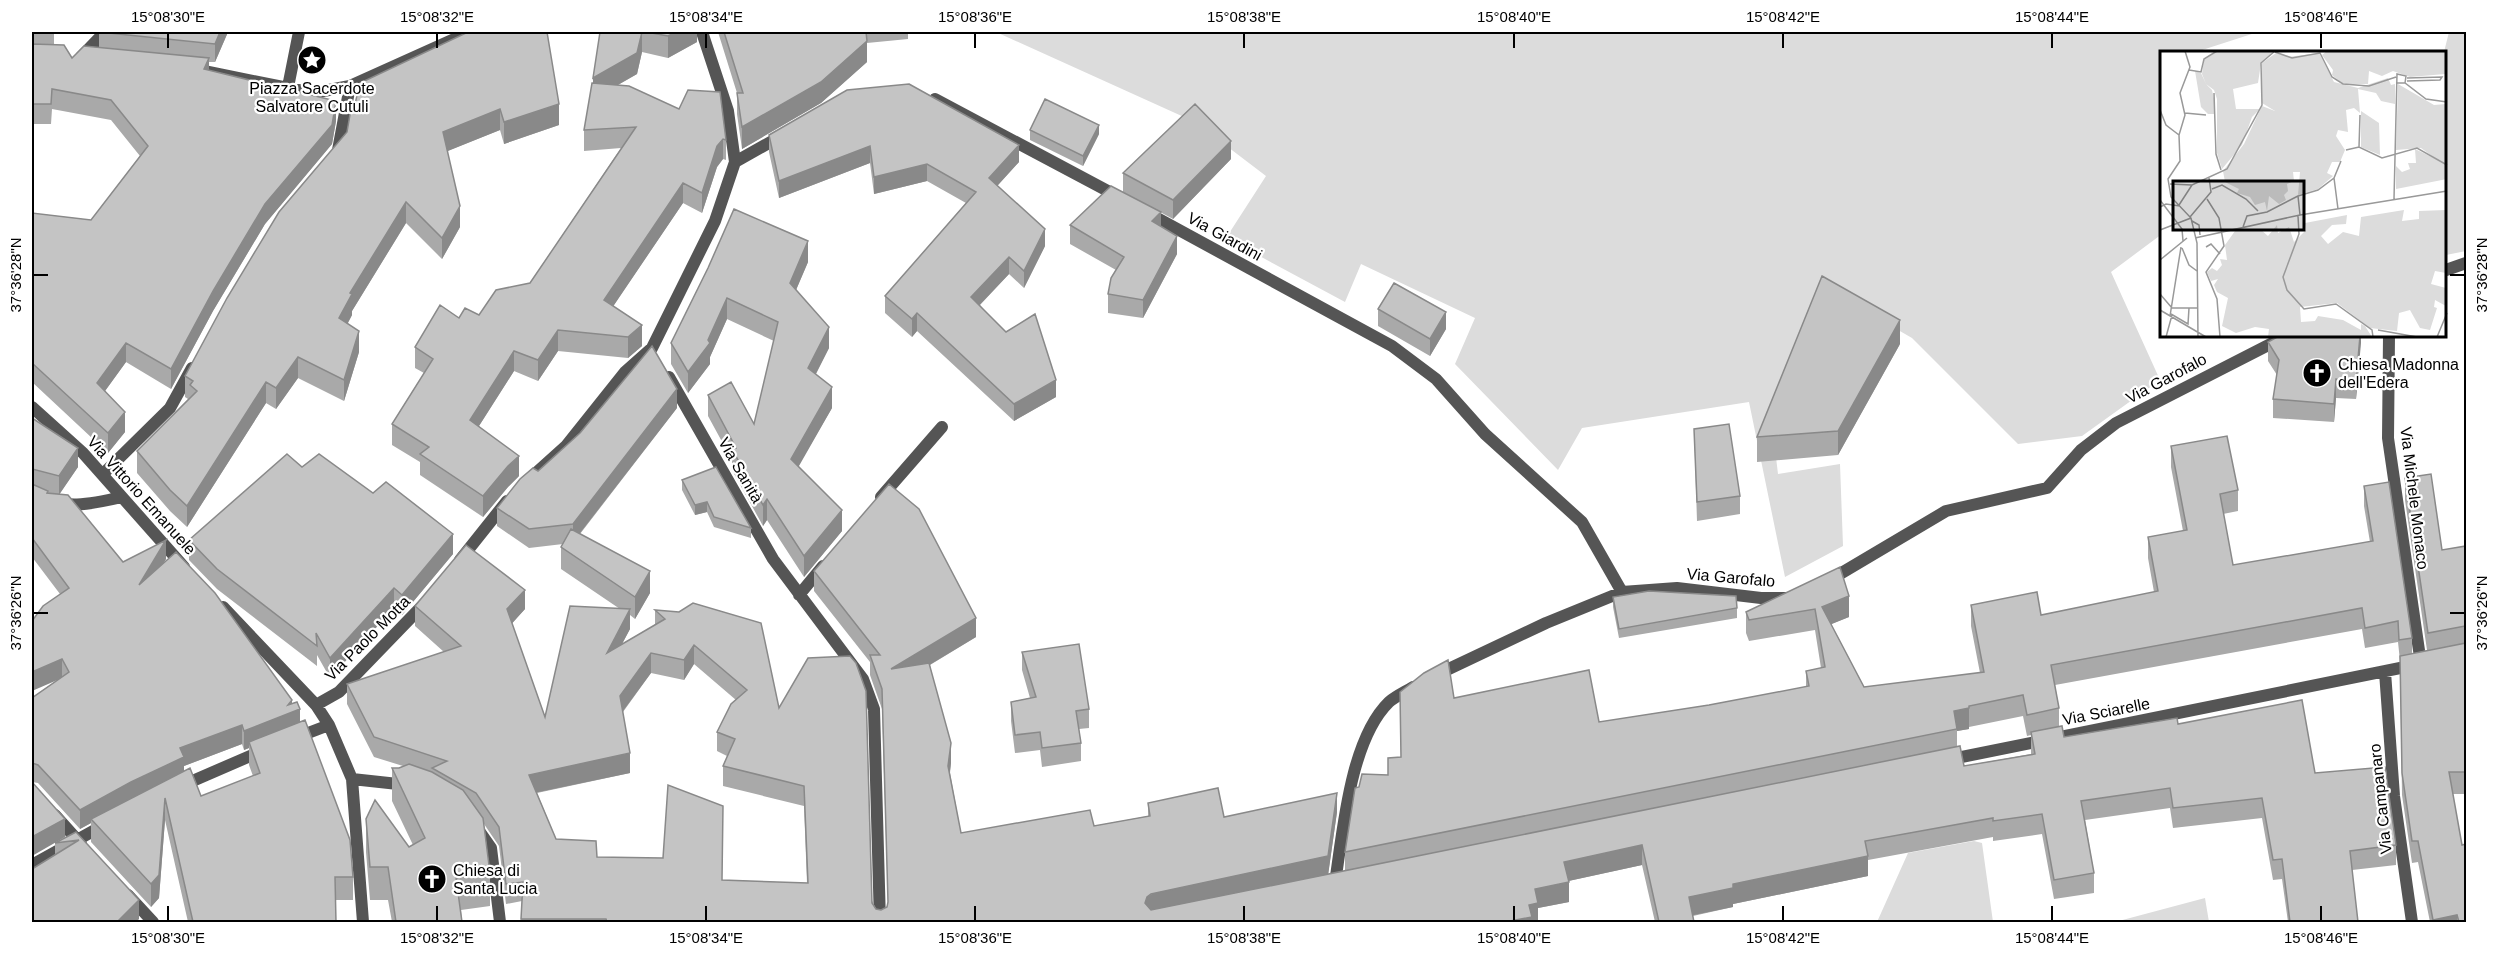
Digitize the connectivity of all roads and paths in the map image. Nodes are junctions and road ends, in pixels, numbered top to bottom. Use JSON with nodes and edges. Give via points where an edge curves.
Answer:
{"nodes":[{"id":1,"x":105,"y":32,"type":"edge"},
{"id":2,"x":299,"y":32,"type":"edge"},
{"id":3,"x":470,"y":32,"type":"edge"},
{"id":4,"x":702,"y":32,"type":"edge"},
{"id":5,"x":82,"y":57,"type":"edge"},
{"id":6,"x":176,"y":67,"type":"edge"},
{"id":7,"x":350,"y":86,"type":"junction"},
{"id":8,"x":288,"y":87,"type":"junction"},
{"id":9,"x":924,"y":94,"type":"edge"},
{"id":10,"x":797,"y":127,"type":"edge"},
{"id":11,"x":333,"y":157,"type":"edge"},
{"id":12,"x":735,"y":162,"type":"junction"},
{"id":13,"x":2466,"y":263,"type":"edge"},
{"id":14,"x":2447,"y":269,"type":"edge"},
{"id":15,"x":2282,"y":338,"type":"edge"},
{"id":16,"x":2390,"y":338,"type":"edge"},
{"id":17,"x":198,"y":356,"type":"edge"},
{"id":18,"x":658,"y":358,"type":"junction"},
{"id":19,"x":32,"y":408,"type":"edge"},
{"id":20,"x":942,"y":427,"type":"dead end"},
{"id":21,"x":103,"y":474,"type":"junction"},
{"id":22,"x":32,"y":496,"type":"edge"},
{"id":23,"x":123,"y":497,"type":"junction"},
{"id":24,"x":872,"y":507,"type":"edge"},
{"id":25,"x":828,"y":560,"type":"edge"},
{"id":26,"x":455,"y":566,"type":"edge"},
{"id":27,"x":190,"y":573,"type":"edge"},
{"id":28,"x":1815,"y":589,"type":"edge"},
{"id":29,"x":1622,"y":592,"type":"junction"},
{"id":30,"x":433,"y":593,"type":"edge"},
{"id":31,"x":799,"y":595,"type":"junction"},
{"id":32,"x":1800,"y":595,"type":"edge"},
{"id":33,"x":213,"y":597,"type":"edge"},
{"id":34,"x":2427,"y":663,"type":"joint"},
{"id":35,"x":2385,"y":672,"type":"junction"},
{"id":36,"x":316,"y":705,"type":"junction"},
{"id":37,"x":329,"y":724,"type":"junction"},
{"id":38,"x":1930,"y":763,"type":"edge"},
{"id":39,"x":352,"y":779,"type":"junction"},
{"id":40,"x":174,"y":790,"type":"edge"},
{"id":41,"x":417,"y":790,"type":"edge"},
{"id":42,"x":47,"y":806,"type":"edge"},
{"id":43,"x":469,"y":817,"type":"edge"},
{"id":44,"x":115,"y":819,"type":"edge"},
{"id":45,"x":77,"y":840,"type":"junction"},
{"id":46,"x":92,"y":856,"type":"edge"},
{"id":47,"x":32,"y":865,"type":"edge"},
{"id":48,"x":1335,"y":884,"type":"edge"},
{"id":49,"x":123,"y":889,"type":"edge"},
{"id":50,"x":153,"y":922,"type":"edge"},
{"id":51,"x":363,"y":922,"type":"edge"},
{"id":52,"x":500,"y":922,"type":"edge"},
{"id":53,"x":880,"y":922,"type":"edge"},
{"id":54,"x":2412,"y":922,"type":"edge"}],
"edges":[{"from":1,"to":5,"type":"street"},
{"from":2,"to":8,"type":"street"},
{"from":3,"to":7,"type":"street"},
{"from":4,"to":12,"type":"street","via":[[728,111]]},
{"from":6,"to":8,"type":"street","via":[[211,70]]},
{"from":7,"to":8,"type":"street","via":[[313,93]]},
{"from":7,"to":11,"type":"street","via":[[340,148]]},
{"from":9,"to":29,"type":"street","name":"Via Giardini","via":[[1392,346],[1436,379],[1485,434],[1582,522]]},
{"from":10,"to":12,"type":"street"},
{"from":12,"to":18,"type":"street","via":[[716,221]]},
{"from":13,"to":14,"type":"street"},
{"from":15,"to":28,"type":"street","name":"Via Garofalo","via":[[2116,423],[2081,450],[2047,488],[1947,511]]},
{"from":16,"to":34,"type":"street","name":"Via Michele Monaco","via":[[2388,438]]},
{"from":17,"to":21,"type":"street","via":[[170,408]]},
{"from":18,"to":26,"type":"street","via":[[625,372],[566,446],[514,492]]},
{"from":18,"to":31,"type":"street","name":"Via Sanità","via":[[773,560]]},
{"from":19,"to":21,"type":"street","name":"Via Vittorio Emanuele"},
{"from":20,"to":24,"type":"street"},
{"from":21,"to":23,"type":"street","name":"Via Vittorio Emanuele"},
{"from":22,"to":23,"type":"street","via":[[82,506]]},
{"from":23,"to":27,"type":"street","name":"Via Vittorio Emanuele"},
{"from":25,"to":31,"type":"street"},
{"from":29,"to":32,"type":"street","name":"Via Garofalo","via":[[1677,588],[1761,598]]},
{"from":29,"to":48,"type":"street","name":"Via Garofalo","via":[[1418,683],[1389,703],[1366,736],[1350,784]]},
{"from":30,"to":36,"type":"street","name":"Via Paolo Motta","via":[[339,692]]},
{"from":31,"to":53,"type":"street","name":"Via Sanità","via":[[863,679],[874,709]]},
{"from":33,"to":36,"type":"street"},
{"from":34,"to":35,"type":"street","name":"Via Sciarelle"},
{"from":35,"to":38,"type":"street","name":"Via Sciarelle"},
{"from":35,"to":54,"type":"street","name":"Via Campanaro","via":[[2394,796]]},
{"from":36,"to":37,"type":"street"},
{"from":37,"to":39,"type":"street"},
{"from":37,"to":40,"type":"street"},
{"from":39,"to":41,"type":"street"},
{"from":39,"to":51,"type":"street"},
{"from":42,"to":45,"type":"street"},
{"from":43,"to":52,"type":"street","via":[[491,848]]},
{"from":44,"to":45,"type":"street"},
{"from":45,"to":46,"type":"street"},
{"from":45,"to":47,"type":"street"},
{"from":49,"to":50,"type":"street"}]}
